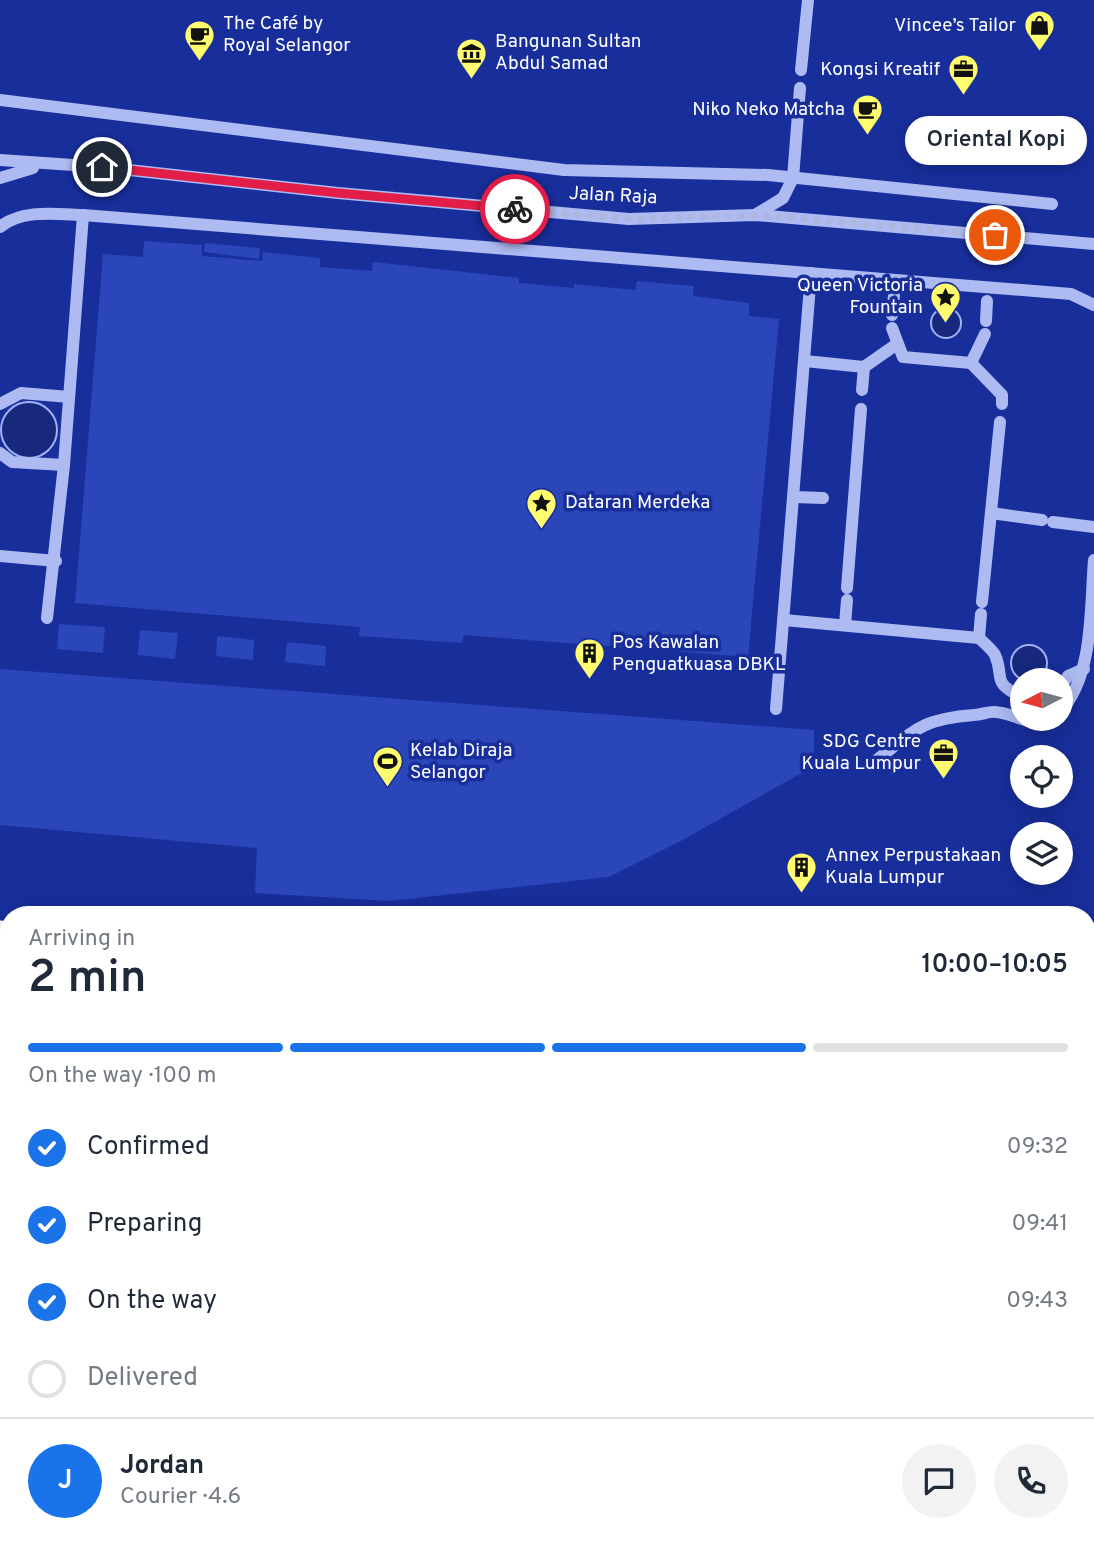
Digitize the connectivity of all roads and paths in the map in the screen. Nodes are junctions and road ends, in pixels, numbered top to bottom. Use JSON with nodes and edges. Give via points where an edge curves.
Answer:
{"nodes":[{"id":1,"x":808,"y":0,"type":"edge"},
{"id":2,"x":802,"y":70,"type":"dead end"},
{"id":3,"x":800,"y":88,"type":"dead end"},
{"id":4,"x":0,"y":100,"type":"edge"},
{"id":5,"x":0,"y":160,"type":"edge"},
{"id":6,"x":47,"y":165,"type":"junction"},
{"id":7,"x":0,"y":178,"type":"edge"},
{"id":8,"x":793,"y":178,"type":"junction"},
{"id":9,"x":1052,"y":204,"type":"dead end"},
{"id":10,"x":83,"y":215,"type":"junction"},
{"id":11,"x":755,"y":215,"type":"junction"},
{"id":12,"x":0,"y":227,"type":"edge"},
{"id":13,"x":1094,"y":244,"type":"edge"},
{"id":14,"x":811,"y":273,"type":"junction"},
{"id":15,"x":895,"y":287,"type":"junction"},
{"id":16,"x":987,"y":294,"type":"junction"},
{"id":17,"x":1094,"y":305,"type":"edge"},
{"id":18,"x":897,"y":344,"type":"junction"},
{"id":19,"x":805,"y":361,"type":"junction"},
{"id":20,"x":971,"y":362,"type":"junction"},
{"id":21,"x":864,"y":367,"type":"junction"},
{"id":22,"x":862,"y":390,"type":"dead end"},
{"id":23,"x":69,"y":397,"type":"junction"},
{"id":24,"x":0,"y":404,"type":"edge"},
{"id":25,"x":1002,"y":404,"type":"dead end"},
{"id":26,"x":861,"y":409,"type":"dead end"},
{"id":27,"x":1000,"y":422,"type":"dead end"},
{"id":28,"x":0,"y":453,"type":"edge"},
{"id":29,"x":64,"y":465,"type":"junction"},
{"id":30,"x":794,"y":497,"type":"junction"},
{"id":31,"x":823,"y":498,"type":"dead end"},
{"id":32,"x":840,"y":498,"type":"dead end"},
{"id":33,"x":854,"y":499,"type":"junction"},
{"id":34,"x":991,"y":513,"type":"junction"},
{"id":35,"x":1094,"y":527,"type":"edge"},
{"id":36,"x":0,"y":556,"type":"edge"},
{"id":37,"x":1094,"y":560,"type":"edge"},
{"id":38,"x":56,"y":561,"type":"junction"},
{"id":39,"x":47,"y":618,"type":"dead end"},
{"id":40,"x":784,"y":620,"type":"junction"},
{"id":41,"x":845,"y":625,"type":"junction"},
{"id":42,"x":979,"y":638,"type":"junction"},
{"id":43,"x":1090,"y":640,"type":"edge"},
{"id":44,"x":1084,"y":669,"type":"junction"},
{"id":45,"x":1073,"y":674,"type":"edge"},
{"id":46,"x":1010,"y":691,"type":"edge"},
{"id":47,"x":1073,"y":694,"type":"edge"},
{"id":48,"x":776,"y":709,"type":"dead end"},
{"id":49,"x":1010,"y":717,"type":"edge"},
{"id":50,"x":873,"y":763,"type":"dead end"}],
"edges":[{"from":1,"to":2,"type":"street"},
{"from":3,"to":8,"type":"street"},
{"from":4,"to":8,"type":"street","via":[[564,170]]},
{"from":5,"to":6,"type":"street","name":"Jalan Raja"},
{"from":6,"to":7,"type":"street","name":"Jalan Raja"},
{"from":6,"to":11,"type":"street","name":"Jalan Raja","via":[[629,219]]},
{"from":8,"to":9,"type":"street"},
{"from":8,"to":11,"type":"street","via":[[783,198]]},
{"from":10,"to":12,"type":"street","via":[[19,217]]},
{"from":10,"to":14,"type":"street"},
{"from":10,"to":23,"type":"street"},
{"from":11,"to":13,"type":"street","name":"Jalan Raja"},
{"from":14,"to":15,"type":"street"},
{"from":14,"to":19,"type":"street"},
{"from":15,"to":16,"type":"street"},
{"from":15,"to":18,"type":"street","via":[[892,322]]},
{"from":16,"to":17,"type":"street","via":[[1071,294]]},
{"from":16,"to":20,"type":"street","via":[[986,328]]},
{"from":18,"to":20,"type":"street","via":[[902,357]]},
{"from":18,"to":21,"type":"street"},
{"from":19,"to":21,"type":"street"},
{"from":19,"to":30,"type":"street"},
{"from":20,"to":25,"type":"street","via":[[1002,396]]},
{"from":21,"to":22,"type":"street"},
{"from":23,"to":24,"type":"street","via":[[15,393]]},
{"from":23,"to":29,"type":"street"},
{"from":26,"to":33,"type":"street"},
{"from":27,"to":34,"type":"street"},
{"from":28,"to":29,"type":"street","via":[[12,463]]},
{"from":29,"to":38,"type":"street"},
{"from":30,"to":31,"type":"street"},
{"from":30,"to":40,"type":"street"},
{"from":32,"to":33,"type":"street"},
{"from":33,"to":41,"type":"street"},
{"from":34,"to":35,"type":"street"},
{"from":34,"to":42,"type":"street"},
{"from":36,"to":38,"type":"street"},
{"from":37,"to":43,"type":"street"},
{"from":38,"to":39,"type":"street"},
{"from":40,"to":41,"type":"street"},
{"from":40,"to":48,"type":"street"},
{"from":41,"to":42,"type":"street"},
{"from":42,"to":46,"type":"street","via":[[996,656],[999,679]]},
{"from":43,"to":44,"type":"street"},
{"from":44,"to":45,"type":"street"},
{"from":44,"to":47,"type":"street"},
{"from":49,"to":50,"type":"street","via":[[989,711],[921,725]]}]}
